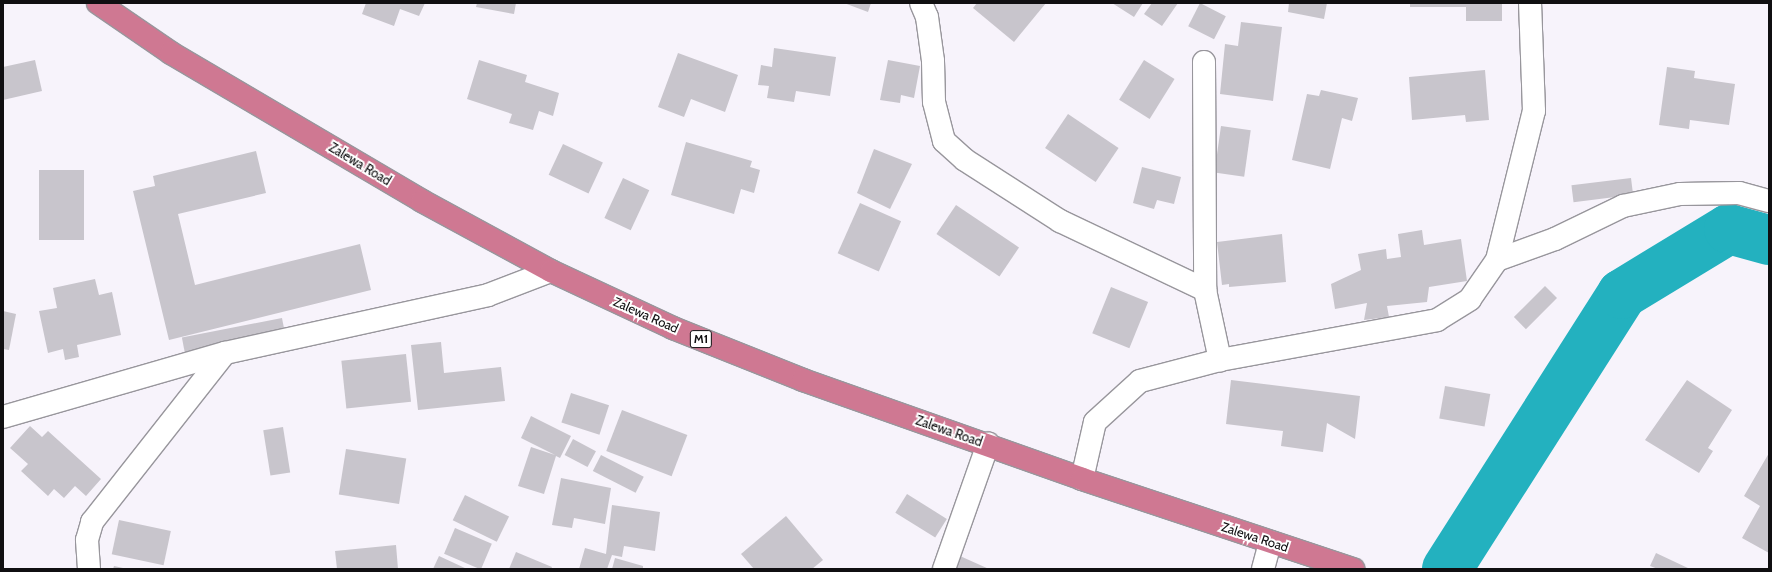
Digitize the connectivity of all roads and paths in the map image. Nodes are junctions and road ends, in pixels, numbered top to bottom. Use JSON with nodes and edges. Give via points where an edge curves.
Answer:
{"nodes":[{"id":1,"x":98,"y":3,"type":"edge"},
{"id":2,"x":921,"y":3,"type":"edge"},
{"id":3,"x":1530,"y":3,"type":"edge"},
{"id":4,"x":1204,"y":62,"type":"dead end"},
{"id":5,"x":1769,"y":201,"type":"edge"},
{"id":6,"x":1497,"y":260,"type":"junction"},
{"id":7,"x":551,"y":271,"type":"junction"},
{"id":8,"x":1205,"y":290,"type":"junction"},
{"id":9,"x":225,"y":353,"type":"junction"},
{"id":10,"x":1220,"y":360,"type":"junction"},
{"id":11,"x":3,"y":417,"type":"edge"},
{"id":12,"x":988,"y":444,"type":"junction"},
{"id":13,"x":1082,"y":479,"type":"junction"},
{"id":14,"x":1270,"y":542,"type":"junction"},
{"id":15,"x":89,"y":569,"type":"edge"},
{"id":16,"x":944,"y":569,"type":"edge"},
{"id":17,"x":1263,"y":569,"type":"edge"},
{"id":18,"x":1353,"y":569,"type":"edge"}],
"edges":[{"from":1,"to":7,"type":"highway","name":"Zalewa Road","number":"M1","via":[[171,53],[422,200]]},
{"from":2,"to":8,"type":"street","via":[[927,16],[933,61],[934,102],[944,141],[965,160],[1060,221]]},
{"from":3,"to":6,"type":"street","via":[[1534,111]]},
{"from":4,"to":8,"type":"street"},
{"from":5,"to":6,"type":"street","via":[[1738,193],[1680,194],[1623,206],[1555,238]]},
{"from":6,"to":10,"type":"street","via":[[1470,299],[1437,320]]},
{"from":7,"to":9,"type":"street","via":[[488,295]]},
{"from":7,"to":12,"type":"highway","name":"Zalewa Road","number":"M1","via":[[673,328],[803,380]]},
{"from":8,"to":10,"type":"street"},
{"from":9,"to":11,"type":"street"},
{"from":9,"to":15,"type":"street","via":[[92,522],[87,540]]},
{"from":10,"to":13,"type":"street","via":[[1140,381],[1096,422]]},
{"from":12,"to":13,"type":"highway","name":"Zalewa Road","number":"M1"},
{"from":12,"to":16,"type":"street"},
{"from":13,"to":14,"type":"highway","name":"Zalewa Road","number":"M1"},
{"from":14,"to":17,"type":"street"},
{"from":14,"to":18,"type":"highway","name":"Zalewa Road","number":"M1"}]}
